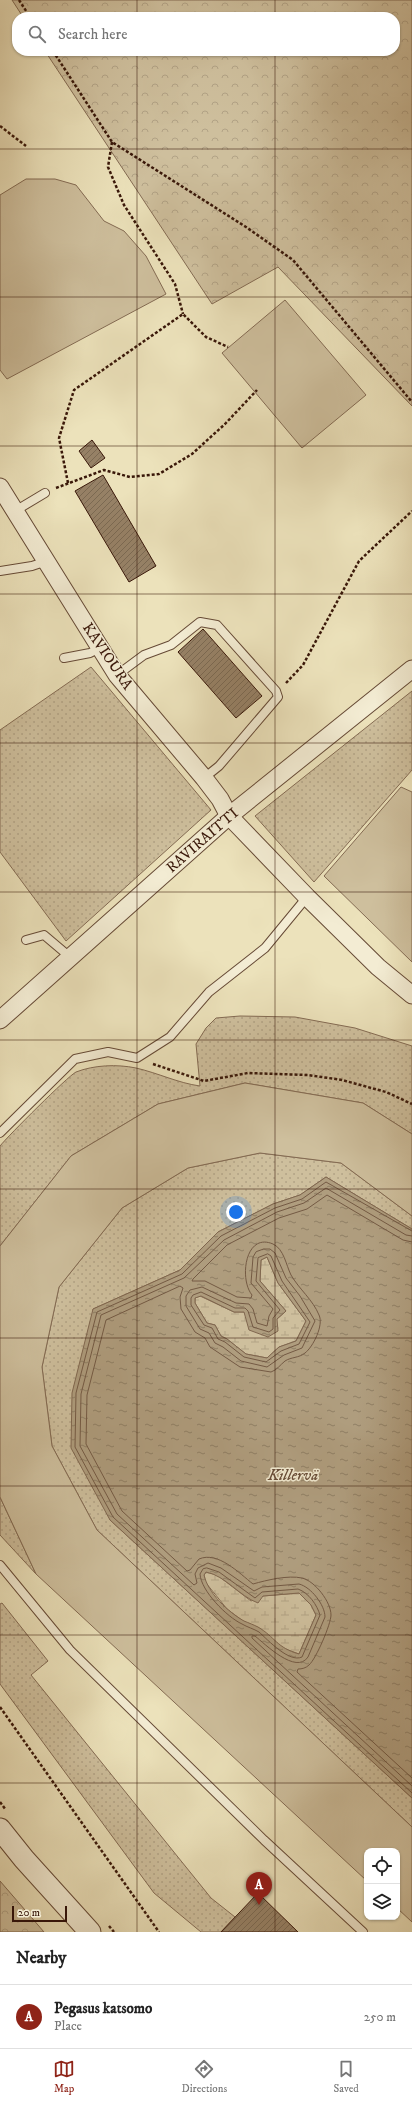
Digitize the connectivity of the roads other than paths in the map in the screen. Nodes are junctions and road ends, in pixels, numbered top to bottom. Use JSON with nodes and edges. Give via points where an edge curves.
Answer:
{"nodes":[{"id":1,"x":0,"y":487,"type":"edge"},
{"id":2,"x":44,"y":493,"type":"road end"},
{"id":3,"x":15,"y":511,"type":"junction"},
{"id":4,"x":48,"y":561,"type":"junction"},
{"id":5,"x":0,"y":571,"type":"edge"},
{"id":6,"x":100,"y":648,"type":"junction"},
{"id":7,"x":64,"y":658,"type":"dead end"},
{"id":8,"x":412,"y":669,"type":"edge"},
{"id":9,"x":118,"y":675,"type":"junction"},
{"id":10,"x":204,"y":778,"type":"junction"},
{"id":11,"x":229,"y":816,"type":"junction"},
{"id":12,"x":307,"y":897,"type":"junction"},
{"id":13,"x":26,"y":940,"type":"dead end"},
{"id":14,"x":70,"y":957,"type":"junction"},
{"id":15,"x":412,"y":995,"type":"edge"},
{"id":16,"x":0,"y":1020,"type":"edge"},
{"id":17,"x":0,"y":1133,"type":"edge"},
{"id":18,"x":0,"y":1565,"type":"edge"},
{"id":19,"x":0,"y":1829,"type":"edge"},
{"id":20,"x":90,"y":1932,"type":"edge"},
{"id":21,"x":363,"y":1932,"type":"edge"}],
"edges":[{"from":1,"to":3,"type":"street","name":"KAVIOURA"},
{"from":2,"to":3,"type":"lane"},
{"from":3,"to":4,"type":"street","name":"KAVIOURA"},
{"from":4,"to":5,"type":"lane"},
{"from":4,"to":6,"type":"street","name":"KAVIOURA"},
{"from":6,"to":7,"type":"lane","via":[[90,653]]},
{"from":6,"to":9,"type":"street","name":"KAVIOURA"},
{"from":8,"to":11,"type":"street","name":"RAVIRAITTI"},
{"from":9,"to":10,"type":"street","name":"KAVIOURA"},
{"from":9,"to":10,"type":"lane","via":[[144,654],[171,646],[200,622],[217,625],[276,691],[278,697],[219,766]]},
{"from":10,"to":11,"type":"street","name":"KAVIOURA"},
{"from":11,"to":12,"type":"street","name":"KAVIOURA"},
{"from":11,"to":14,"type":"street","name":"RAVIRAITTI"},
{"from":12,"to":15,"type":"street","name":"KAVIOURA"},
{"from":12,"to":17,"type":"lane","via":[[265,948],[209,992],[170,1037],[137,1058],[108,1052],[75,1059]]},
{"from":13,"to":14,"type":"lane","via":[[44,935]]},
{"from":14,"to":16,"type":"street","name":"RAVIRAITTI"},
{"from":18,"to":21,"type":"lane","via":[[70,1650],[264,1840]]},
{"from":19,"to":20,"type":"street"}]}
